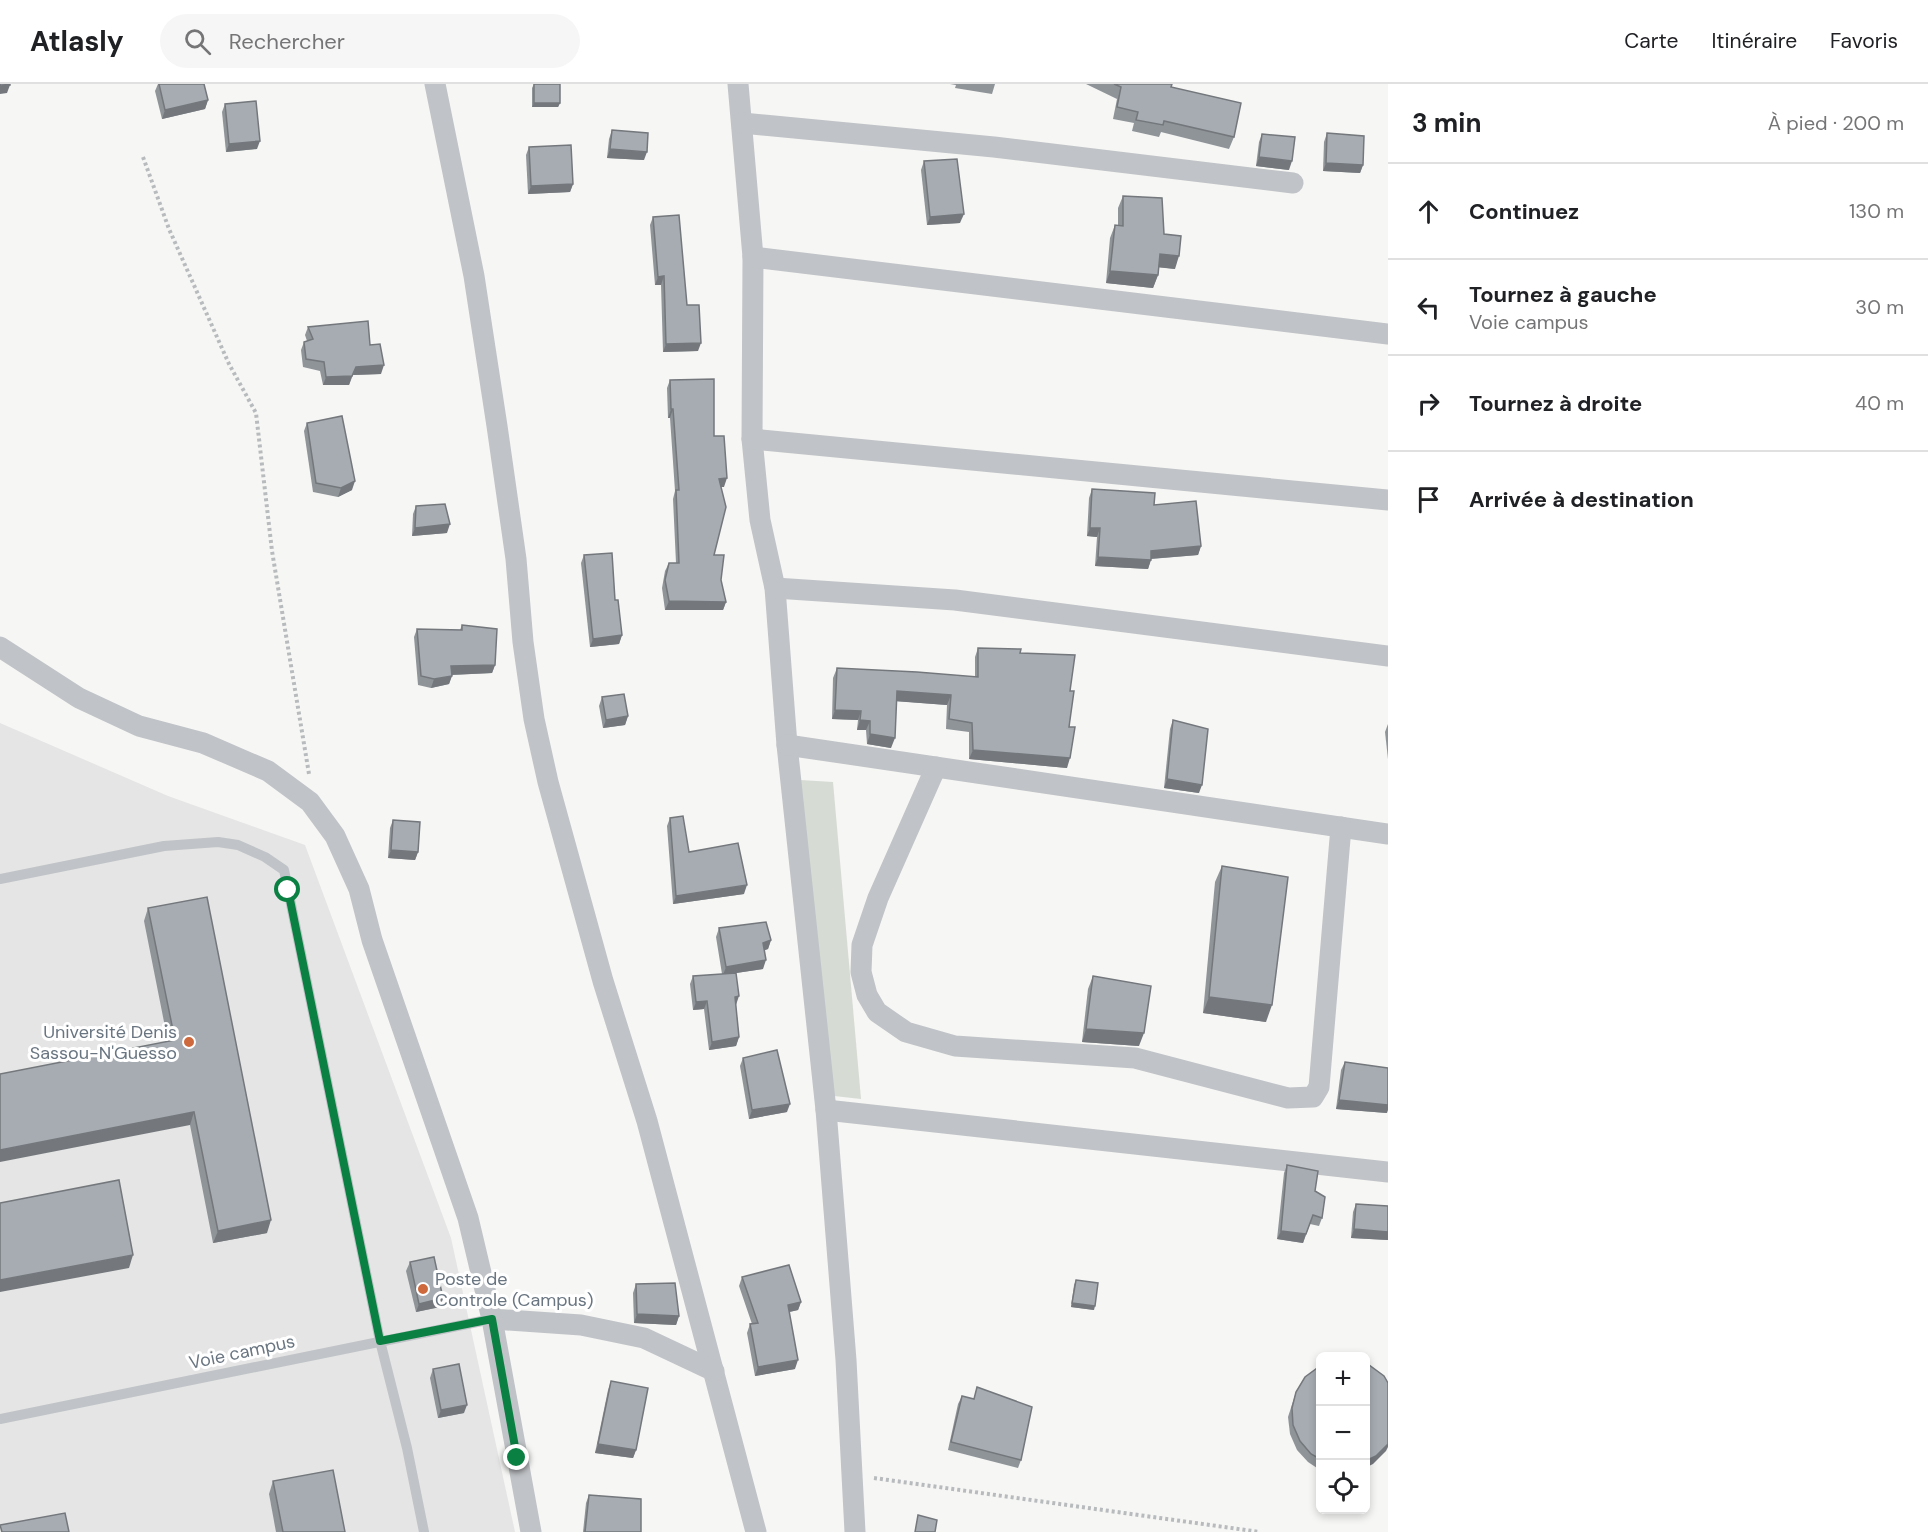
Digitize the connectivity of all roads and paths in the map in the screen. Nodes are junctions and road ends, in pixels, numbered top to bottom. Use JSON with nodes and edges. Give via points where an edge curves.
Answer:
{"nodes":[{"id":1,"x":435,"y":84,"type":"edge"},
{"id":2,"x":738,"y":84,"type":"edge"},
{"id":3,"x":742,"y":123,"type":"junction"},
{"id":4,"x":143,"y":157,"type":"dead end"},
{"id":5,"x":1293,"y":183,"type":"dead end"},
{"id":6,"x":753,"y":257,"type":"junction"},
{"id":7,"x":1388,"y":334,"type":"edge"},
{"id":8,"x":752,"y":439,"type":"junction"},
{"id":9,"x":1388,"y":500,"type":"edge"},
{"id":10,"x":775,"y":588,"type":"junction"},
{"id":11,"x":0,"y":647,"type":"edge"},
{"id":12,"x":1388,"y":656,"type":"edge"},
{"id":13,"x":787,"y":745,"type":"junction"},
{"id":14,"x":936,"y":767,"type":"junction"},
{"id":15,"x":316,"y":810,"type":"junction"},
{"id":16,"x":1341,"y":827,"type":"junction"},
{"id":17,"x":1388,"y":834,"type":"edge"},
{"id":18,"x":0,"y":879,"type":"edge"},
{"id":19,"x":826,"y":1110,"type":"junction"},
{"id":20,"x":1388,"y":1172,"type":"edge"},
{"id":21,"x":492,"y":1319,"type":"junction"},
{"id":22,"x":380,"y":1341,"type":"junction"},
{"id":23,"x":714,"y":1371,"type":"junction"},
{"id":24,"x":0,"y":1419,"type":"edge"},
{"id":25,"x":853,"y":1475,"type":"junction"},
{"id":26,"x":424,"y":1532,"type":"edge"},
{"id":27,"x":531,"y":1532,"type":"edge"},
{"id":28,"x":756,"y":1532,"type":"edge"},
{"id":29,"x":855,"y":1532,"type":"edge"},
{"id":30,"x":1260,"y":1532,"type":"edge"}],
"edges":[{"from":1,"to":23,"type":"street","via":[[479,310],[516,559],[534,719],[548,782],[647,1121]]},
{"from":2,"to":3,"type":"street"},
{"from":3,"to":5,"type":"street","via":[[994,147]]},
{"from":3,"to":6,"type":"street"},
{"from":4,"to":15,"type":"path","via":[[169,229],[229,364],[256,412],[272,551]]},
{"from":6,"to":7,"type":"street"},
{"from":6,"to":8,"type":"street"},
{"from":8,"to":9,"type":"street"},
{"from":8,"to":10,"type":"street","via":[[760,520]]},
{"from":10,"to":12,"type":"street","via":[[955,600]]},
{"from":10,"to":13,"type":"street"},
{"from":11,"to":15,"type":"street","via":[[79,698],[138,726],[203,743],[268,771]]},
{"from":13,"to":14,"type":"street"},
{"from":13,"to":19,"type":"street"},
{"from":14,"to":16,"type":"street"},
{"from":14,"to":16,"type":"street","via":[[878,898],[862,945],[861,972],[877,1012],[906,1032],[955,1046],[1135,1058],[1288,1098],[1313,1097],[1319,1087]]},
{"from":15,"to":21,"type":"street","via":[[335,836],[359,889],[372,940],[468,1218]]},
{"from":16,"to":17,"type":"street"},
{"from":18,"to":22,"type":"lane","via":[[164,846],[218,842],[238,845],[284,870]]},
{"from":19,"to":20,"type":"street"},
{"from":19,"to":25,"type":"street"},
{"from":21,"to":22,"type":"lane","name":"Voie campus"},
{"from":21,"to":23,"type":"street","via":[[580,1325],[644,1338]]},
{"from":21,"to":27,"type":"street"},
{"from":22,"to":24,"type":"lane","name":"Voie campus"},
{"from":22,"to":26,"type":"lane"},
{"from":23,"to":28,"type":"street"},
{"from":25,"to":29,"type":"street"},
{"from":25,"to":30,"type":"path"}]}
